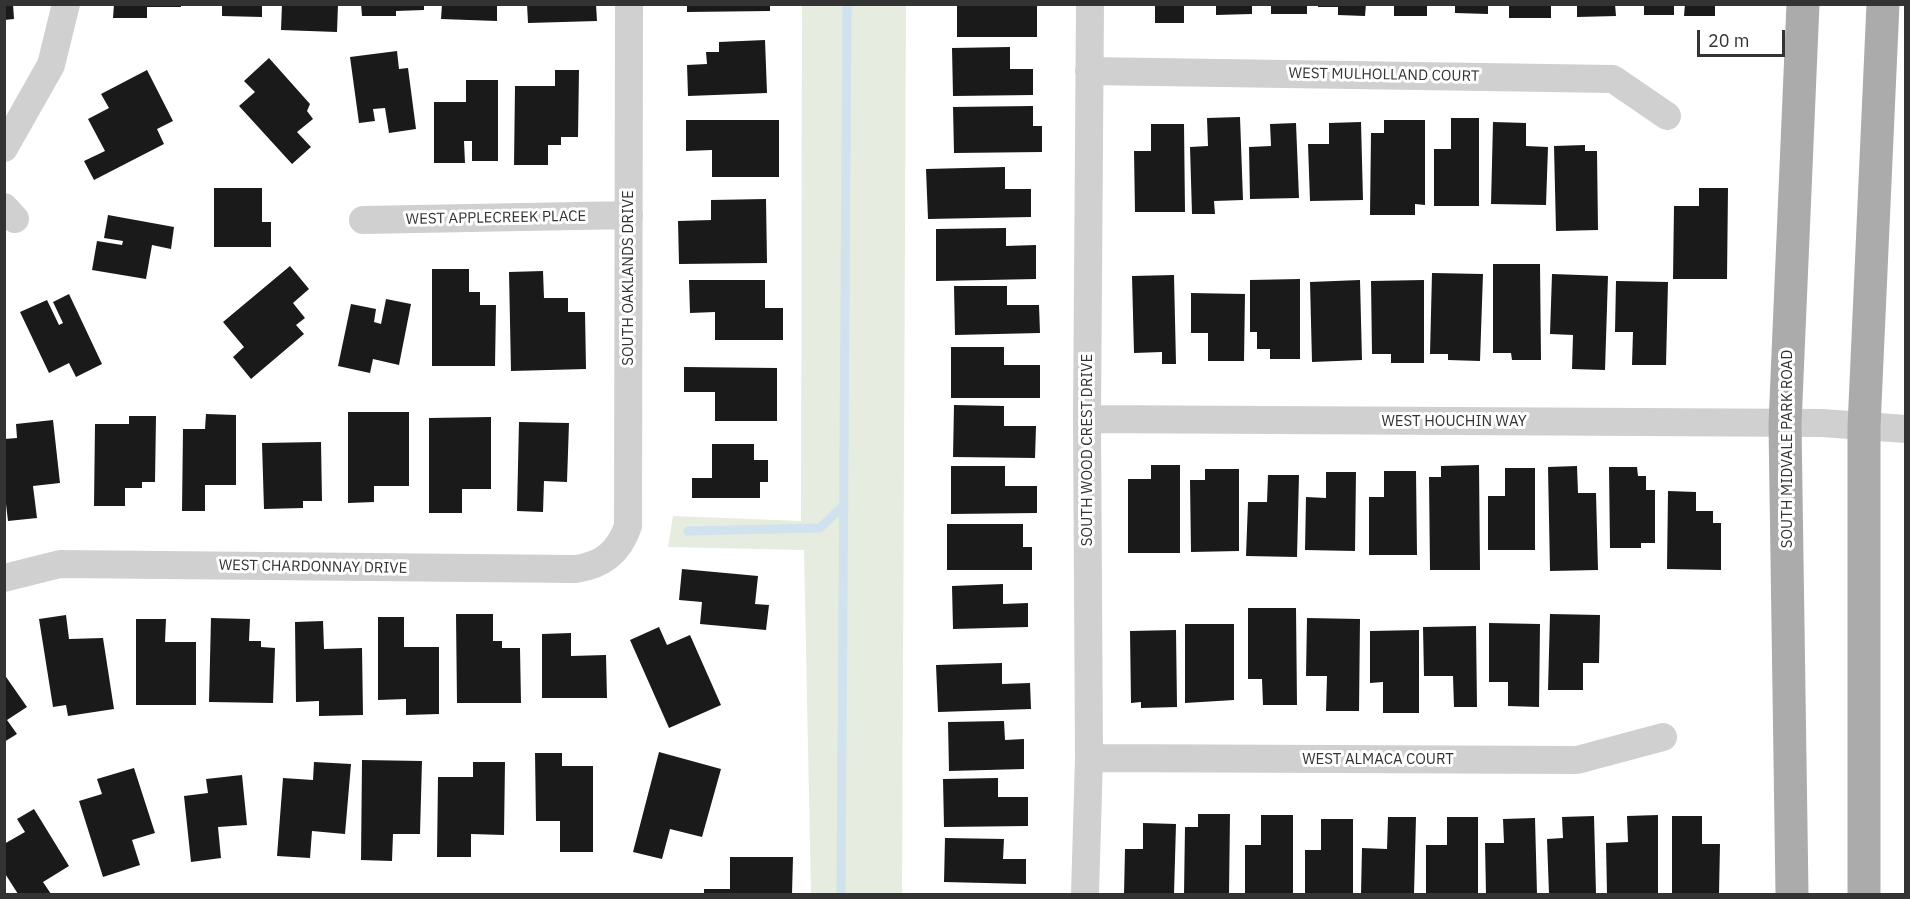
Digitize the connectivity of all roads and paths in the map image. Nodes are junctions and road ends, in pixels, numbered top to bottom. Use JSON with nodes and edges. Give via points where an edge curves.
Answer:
{"nodes":[{"id":1,"x":66,"y":4,"type":"edge"},
{"id":2,"x":629,"y":4,"type":"edge"},
{"id":3,"x":1090,"y":4,"type":"edge"},
{"id":4,"x":1803,"y":4,"type":"edge"},
{"id":5,"x":1882,"y":4,"type":"edge"},
{"id":6,"x":1089,"y":71,"type":"junction"},
{"id":7,"x":1667,"y":116,"type":"dead end"},
{"id":8,"x":4,"y":148,"type":"edge"},
{"id":9,"x":629,"y":215,"type":"junction"},
{"id":10,"x":363,"y":220,"type":"dead end"},
{"id":11,"x":1087,"y":419,"type":"junction"},
{"id":12,"x":1785,"y":424,"type":"junction"},
{"id":13,"x":1864,"y":427,"type":"junction"},
{"id":14,"x":1905,"y":429,"type":"edge"},
{"id":15,"x":624,"y":556,"type":"joint"},
{"id":16,"x":4,"y":578,"type":"edge"},
{"id":17,"x":1663,"y":737,"type":"dead end"},
{"id":18,"x":1089,"y":758,"type":"junction"},
{"id":19,"x":1084,"y":894,"type":"edge"},
{"id":20,"x":1792,"y":894,"type":"edge"},
{"id":21,"x":1864,"y":894,"type":"edge"}],
"edges":[{"from":1,"to":8,"type":"street","via":[[51,65]]},
{"from":2,"to":9,"type":"street","name":"SOUTH OAKLANDS DRIVE"},
{"from":3,"to":6,"type":"street","name":"SOUTH WOOD CREST DRIVE"},
{"from":4,"to":12,"type":"main road","name":"SOUTH MIDVALE PARK ROAD"},
{"from":5,"to":13,"type":"main road"},
{"from":6,"to":7,"type":"street","name":"WEST MULHOLLAND COURT","via":[[1613,79]]},
{"from":6,"to":11,"type":"street","name":"SOUTH WOOD CREST DRIVE"},
{"from":9,"to":10,"type":"street","name":"WEST APPLECREEK PLACE"},
{"from":9,"to":15,"type":"street","name":"SOUTH OAKLANDS DRIVE","via":[[628,526]]},
{"from":11,"to":12,"type":"street","name":"WEST HOUCHIN WAY"},
{"from":11,"to":18,"type":"street","name":"SOUTH WOOD CREST DRIVE"},
{"from":12,"to":13,"type":"street","name":"WEST HOUCHIN WAY"},
{"from":12,"to":20,"type":"main road","name":"SOUTH MIDVALE PARK ROAD"},
{"from":13,"to":14,"type":"street","name":"WEST HOUCHIN WAY"},
{"from":13,"to":21,"type":"main road"},
{"from":15,"to":16,"type":"street","name":"WEST CHARDONNAY DRIVE","via":[[576,569],[60,564]]},
{"from":17,"to":18,"type":"street","name":"WEST ALMACA COURT","via":[[1577,760]]},
{"from":18,"to":19,"type":"street","name":"SOUTH WOOD CREST DRIVE"}]}
